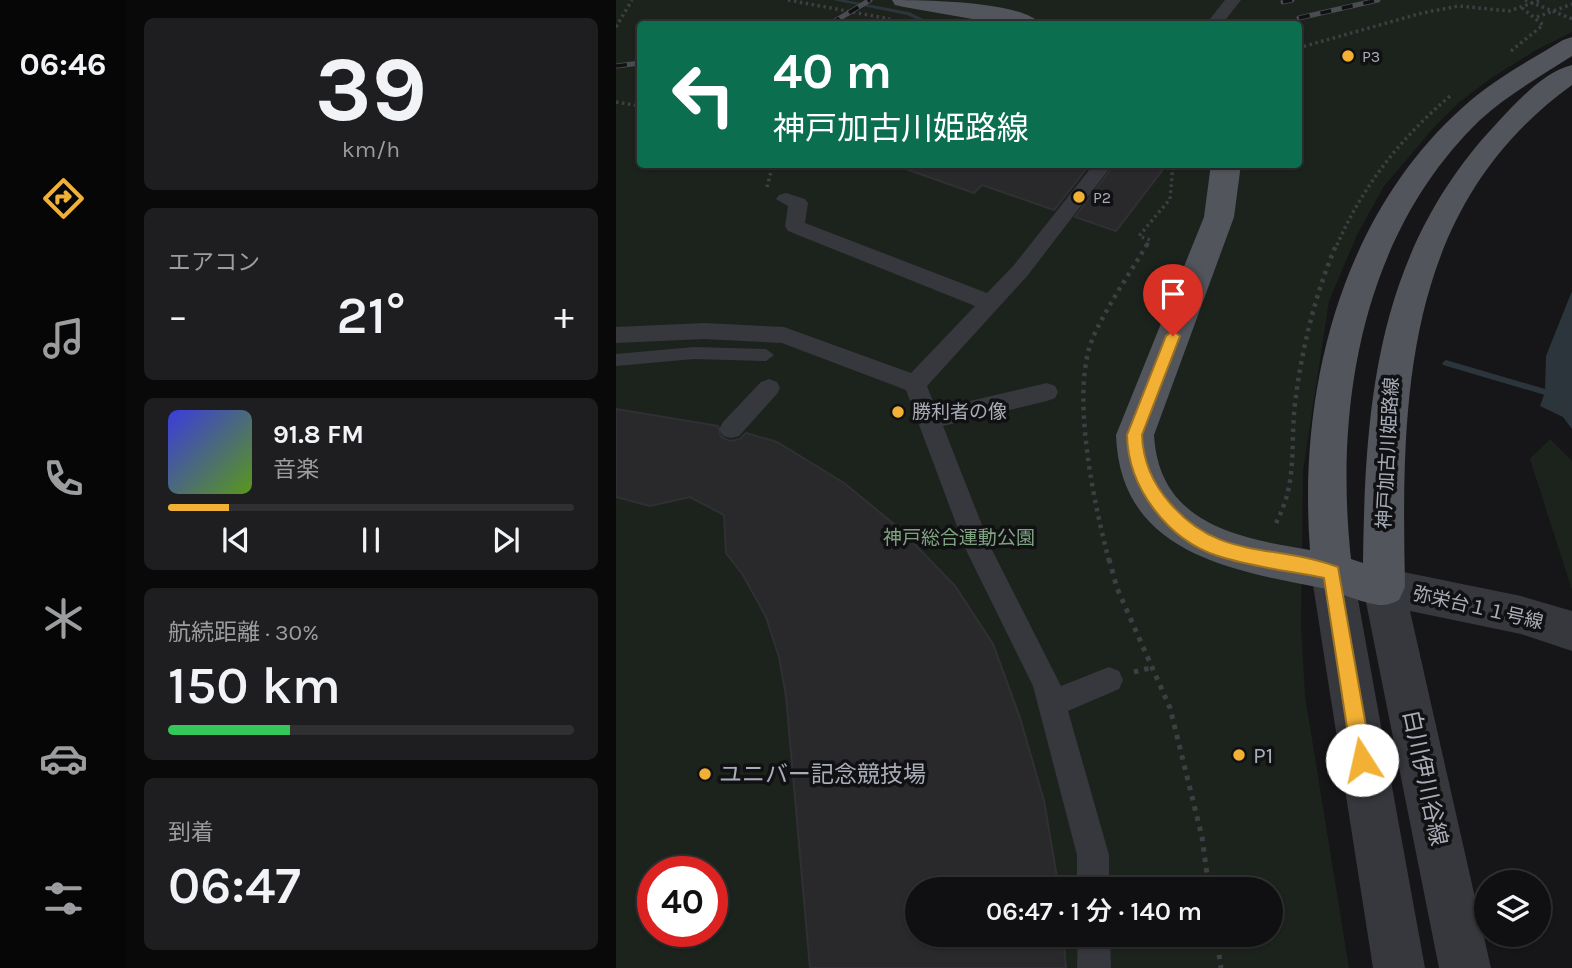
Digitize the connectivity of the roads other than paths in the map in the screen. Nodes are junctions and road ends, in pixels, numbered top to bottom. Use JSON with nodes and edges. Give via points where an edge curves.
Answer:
{"nodes":[{"id":1,"x":1233,"y":0,"type":"edge"},
{"id":2,"x":902,"y":11,"type":"edge"},
{"id":3,"x":1015,"y":21,"type":"edge"},
{"id":4,"x":1216,"y":21,"type":"edge"},
{"id":5,"x":1572,"y":25,"type":"edge"},
{"id":6,"x":1572,"y":74,"type":"edge"},
{"id":7,"x":1101,"y":168,"type":"edge"},
{"id":8,"x":1225,"y":168,"type":"edge"},
{"id":9,"x":786,"y":199,"type":"dead end"},
{"id":10,"x":990,"y":303,"type":"junction"},
{"id":11,"x":616,"y":335,"type":"edge"},
{"id":12,"x":766,"y":355,"type":"dead end"},
{"id":13,"x":616,"y":360,"type":"edge"},
{"id":14,"x":915,"y":384,"type":"junction"},
{"id":15,"x":769,"y":388,"type":"dead end"},
{"id":16,"x":1047,"y":391,"type":"dead end"},
{"id":17,"x":929,"y":420,"type":"junction"},
{"id":18,"x":731,"y":429,"type":"dead end"},
{"id":19,"x":1332,"y":572,"type":"junction"},
{"id":20,"x":1384,"y":587,"type":"junction"},
{"id":21,"x":1572,"y":631,"type":"edge"},
{"id":22,"x":1109,"y":680,"type":"dead end"},
{"id":23,"x":1051,"y":704,"type":"junction"},
{"id":24,"x":1093,"y":877,"type":"edge"},
{"id":25,"x":1094,"y":947,"type":"edge"},
{"id":26,"x":1094,"y":968,"type":"edge"},
{"id":27,"x":1399,"y":968,"type":"edge"},
{"id":28,"x":1465,"y":968,"type":"edge"}],
"edges":[{"from":1,"to":4,"type":"street"},
{"from":2,"to":3,"type":"main road"},
{"from":5,"to":19,"type":"main road","via":[[1456,129],[1420,170],[1380,237],[1340,349],[1326,469]]},
{"from":6,"to":20,"type":"main road","name":"神戸加古川姫路線","via":[[1537,99],[1469,174],[1444,211],[1415,274],[1398,330],[1387,396]]},
{"from":7,"to":10,"type":"street"},
{"from":8,"to":19,"type":"main road","via":[[1219,217],[1135,435],[1135,450],[1150,492],[1181,528],[1220,550]]},
{"from":9,"to":10,"type":"street","via":[[798,203],[795,226]]},
{"from":10,"to":14,"type":"street"},
{"from":11,"to":14,"type":"street","via":[[704,331],[784,335]]},
{"from":12,"to":13,"type":"lane","via":[[694,353]]},
{"from":14,"to":17,"type":"street"},
{"from":15,"to":18,"type":"street"},
{"from":16,"to":17,"type":"street"},
{"from":17,"to":23,"type":"street","via":[[979,550],[1046,684]]},
{"from":19,"to":20,"type":"main road"},
{"from":19,"to":27,"type":"street"},
{"from":20,"to":21,"type":"street","name":"弥栄台１１号線","via":[[1521,615]]},
{"from":20,"to":28,"type":"street","name":"白川伊川谷線"},
{"from":22,"to":23,"type":"street"},
{"from":23,"to":24,"type":"street","via":[[1093,855]]},
{"from":25,"to":26,"type":"street"}]}
